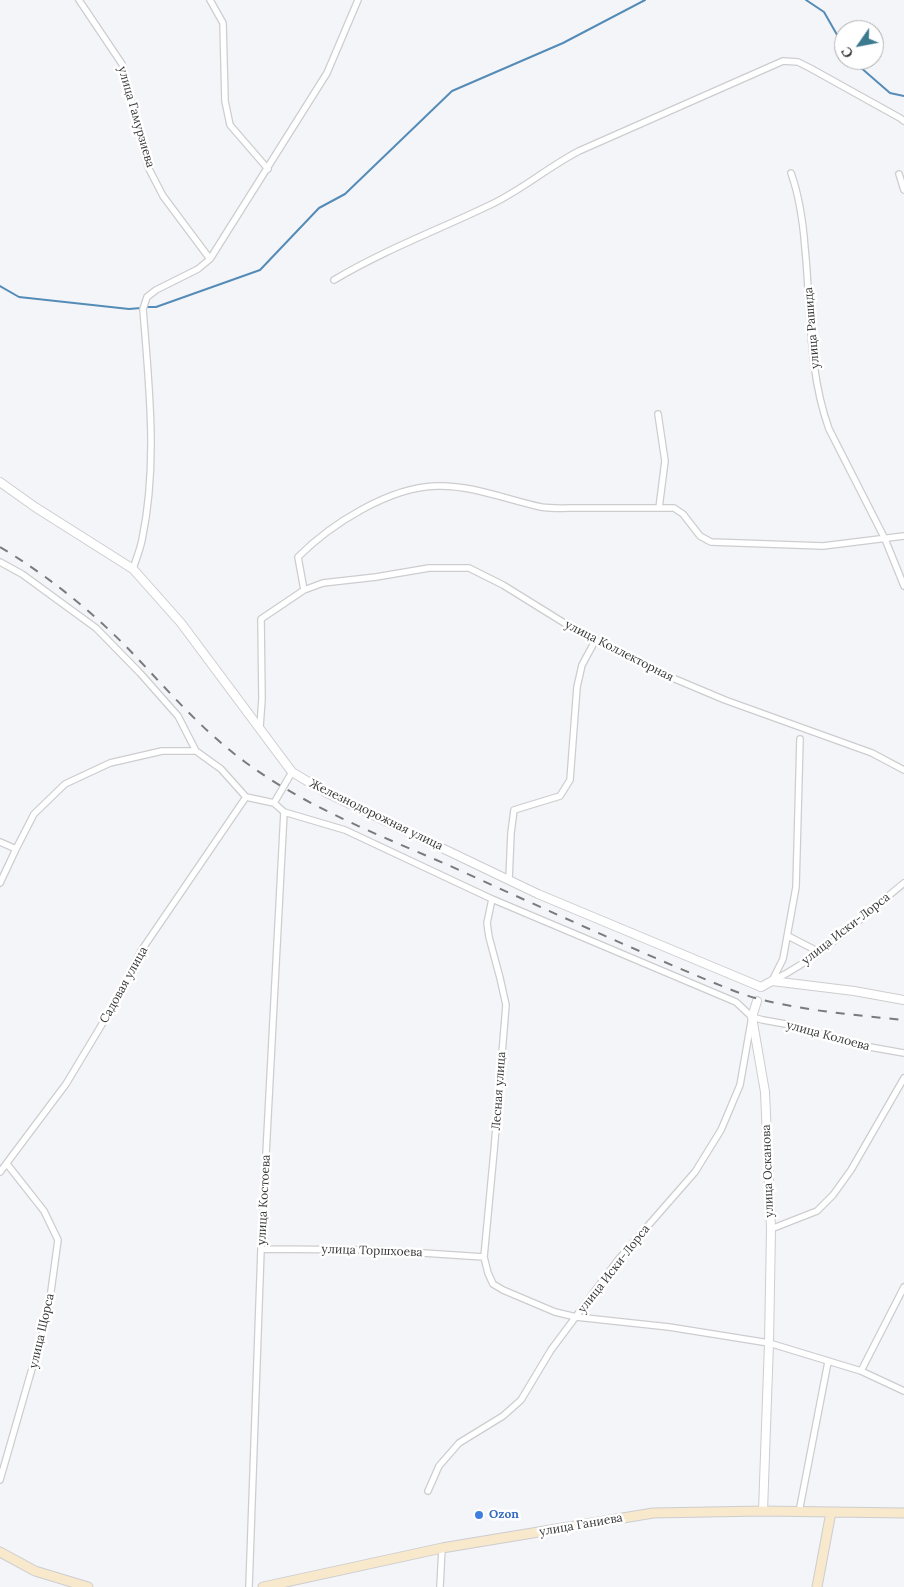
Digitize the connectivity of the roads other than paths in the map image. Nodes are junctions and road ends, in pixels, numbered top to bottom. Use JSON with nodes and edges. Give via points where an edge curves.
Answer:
{"nodes":[{"id":1,"x":79,"y":0,"type":"edge"},
{"id":2,"x":210,"y":0,"type":"edge"},
{"id":3,"x":358,"y":0,"type":"edge"},
{"id":4,"x":904,"y":121,"type":"edge"},
{"id":5,"x":268,"y":169,"type":"junction"},
{"id":6,"x":791,"y":173,"type":"dead end"},
{"id":7,"x":899,"y":174,"type":"dead end"},
{"id":8,"x":904,"y":190,"type":"edge"},
{"id":9,"x":210,"y":259,"type":"junction"},
{"id":10,"x":334,"y":280,"type":"dead end"},
{"id":11,"x":658,"y":414,"type":"dead end"},
{"id":12,"x":0,"y":482,"type":"edge"},
{"id":13,"x":659,"y":508,"type":"junction"},
{"id":14,"x":904,"y":536,"type":"edge"},
{"id":15,"x":884,"y":539,"type":"junction"},
{"id":16,"x":0,"y":562,"type":"edge"},
{"id":17,"x":132,"y":569,"type":"junction"},
{"id":18,"x":904,"y":586,"type":"edge"},
{"id":19,"x":304,"y":590,"type":"junction"},
{"id":20,"x":595,"y":641,"type":"junction"},
{"id":21,"x":260,"y":727,"type":"junction"},
{"id":22,"x":800,"y":739,"type":"dead end"},
{"id":23,"x":196,"y":751,"type":"junction"},
{"id":24,"x":904,"y":770,"type":"edge"},
{"id":25,"x":292,"y":772,"type":"junction"},
{"id":26,"x":246,"y":797,"type":"junction"},
{"id":27,"x":274,"y":803,"type":"junction"},
{"id":28,"x":284,"y":812,"type":"junction"},
{"id":29,"x":0,"y":842,"type":"edge"},
{"id":30,"x":16,"y":848,"type":"junction"},
{"id":31,"x":509,"y":880,"type":"junction"},
{"id":32,"x":0,"y":883,"type":"edge"},
{"id":33,"x":904,"y":884,"type":"edge"},
{"id":34,"x":492,"y":900,"type":"junction"},
{"id":35,"x":788,"y":936,"type":"junction"},
{"id":36,"x":819,"y":952,"type":"junction"},
{"id":37,"x":791,"y":972,"type":"junction"},
{"id":38,"x":772,"y":982,"type":"junction"},
{"id":39,"x":794,"y":985,"type":"junction"},
{"id":40,"x":761,"y":987,"type":"junction"},
{"id":41,"x":904,"y":1000,"type":"edge"},
{"id":42,"x":752,"y":1017,"type":"junction"},
{"id":43,"x":904,"y":1053,"type":"edge"},
{"id":44,"x":904,"y":1078,"type":"edge"},
{"id":45,"x":7,"y":1164,"type":"junction"},
{"id":46,"x":0,"y":1172,"type":"edge"},
{"id":47,"x":771,"y":1230,"type":"junction"},
{"id":48,"x":261,"y":1249,"type":"junction"},
{"id":49,"x":484,"y":1256,"type":"junction"},
{"id":50,"x":904,"y":1287,"type":"edge"},
{"id":51,"x":576,"y":1317,"type":"junction"},
{"id":52,"x":769,"y":1344,"type":"junction"},
{"id":53,"x":828,"y":1362,"type":"junction"},
{"id":54,"x":861,"y":1372,"type":"junction"},
{"id":55,"x":904,"y":1391,"type":"edge"},
{"id":56,"x":0,"y":1480,"type":"edge"},
{"id":57,"x":428,"y":1491,"type":"dead end"},
{"id":58,"x":764,"y":1511,"type":"junction"},
{"id":59,"x":799,"y":1512,"type":"junction"},
{"id":60,"x":831,"y":1512,"type":"junction"},
{"id":61,"x":904,"y":1513,"type":"edge"},
{"id":62,"x":442,"y":1548,"type":"junction"},
{"id":63,"x":0,"y":1552,"type":"edge"},
{"id":64,"x":281,"y":1586,"type":"edge"},
{"id":65,"x":88,"y":1587,"type":"edge"},
{"id":66,"x":249,"y":1587,"type":"edge"},
{"id":67,"x":263,"y":1587,"type":"edge"},
{"id":68,"x":440,"y":1587,"type":"edge"},
{"id":69,"x":816,"y":1587,"type":"edge"}],
"edges":[{"from":1,"to":9,"type":"street","name":"улица Гамурзиева","via":[[122,64],[148,167],[163,196]]},
{"from":2,"to":5,"type":"street","via":[[223,23],[225,101],[230,125]]},
{"from":3,"to":5,"type":"street","via":[[327,73]]},
{"from":4,"to":10,"type":"street","via":[[798,62],[783,61],[579,151],[510,195],[374,257]]},
{"from":5,"to":9,"type":"street"},
{"from":6,"to":15,"type":"street","name":"улица Рашида","via":[[803,220],[812,358],[824,414]]},
{"from":7,"to":8,"type":"street"},
{"from":9,"to":17,"type":"street","via":[[147,297],[144,309],[151,476],[142,541]]},
{"from":11,"to":13,"type":"street","via":[[664,461]]},
{"from":12,"to":17,"type":"street","name":"Железнодорожная улица"},
{"from":13,"to":15,"type":"street","via":[[674,508],[683,514],[700,536],[711,542],[823,546]]},
{"from":13,"to":19,"type":"street","via":[[543,507],[462,488],[419,488],[372,504],[308,547],[298,556]]},
{"from":14,"to":15,"type":"street"},
{"from":15,"to":18,"type":"street","name":"улица Рашида"},
{"from":16,"to":23,"type":"street","via":[[22,574],[96,628],[178,716]]},
{"from":17,"to":21,"type":"street","name":"Железнодорожная улица","via":[[181,623]]},
{"from":19,"to":20,"type":"street","name":"улица Коллекторная","via":[[323,583],[429,568],[469,568]]},
{"from":19,"to":21,"type":"street","name":"улица Коллекторная","via":[[262,619]]},
{"from":20,"to":24,"type":"street","name":"улица Коллекторная","via":[[725,700],[872,753]]},
{"from":20,"to":31,"type":"street","via":[[582,664],[577,687],[570,780],[560,796],[514,810]]},
{"from":21,"to":25,"type":"street","name":"Железнодорожная улица"},
{"from":22,"to":35,"type":"street","via":[[796,887]]},
{"from":23,"to":26,"type":"street","via":[[221,769]]},
{"from":23,"to":30,"type":"street","via":[[162,751],[110,763],[64,784],[34,814]]},
{"from":25,"to":27,"type":"street"},
{"from":25,"to":31,"type":"street","name":"Железнодорожная улица","via":[[327,793]]},
{"from":26,"to":27,"type":"street"},
{"from":26,"to":45,"type":"street","name":"Садовая улица","via":[[141,951],[119,996],[66,1084]]},
{"from":27,"to":28,"type":"street"},
{"from":28,"to":34,"type":"street","via":[[345,830]]},
{"from":28,"to":48,"type":"street","name":"улица Костоева"},
{"from":29,"to":30,"type":"street"},
{"from":30,"to":32,"type":"street"},
{"from":31,"to":40,"type":"street","name":"Железнодорожная улица"},
{"from":33,"to":36,"type":"street","name":"улица Иски-Лорса"},
{"from":34,"to":42,"type":"street","via":[[736,1002]]},
{"from":34,"to":49,"type":"street","name":"Лесная улица","via":[[487,923],[489,938],[506,1004]]},
{"from":35,"to":36,"type":"street"},
{"from":35,"to":38,"type":"street","via":[[783,959]]},
{"from":36,"to":37,"type":"street","name":"улица Иски-Лорса"},
{"from":37,"to":38,"type":"street","name":"улица Иски-Лорса"},
{"from":37,"to":39,"type":"street"},
{"from":38,"to":39,"type":"street"},
{"from":38,"to":40,"type":"street","name":"улица Иски-Лорса"},
{"from":39,"to":41,"type":"street"},
{"from":40,"to":42,"type":"street","name":"улица Осканова"},
{"from":42,"to":43,"type":"street","name":"улица Колоева"},
{"from":42,"to":47,"type":"street","name":"улица Осканова","via":[[765,1092]]},
{"from":42,"to":51,"type":"street","name":"улица Иски-Лорса","via":[[740,1086],[721,1130],[695,1172],[618,1260]]},
{"from":44,"to":47,"type":"street","via":[[833,1195],[817,1211]]},
{"from":45,"to":46,"type":"street","name":"Садовая улица"},
{"from":45,"to":56,"type":"street","name":"улица Щорса","via":[[44,1211],[58,1240],[48,1313]]},
{"from":47,"to":52,"type":"street","name":"улица Осканова"},
{"from":48,"to":49,"type":"street","name":"улица Торшхоева","via":[[377,1250]]},
{"from":48,"to":66,"type":"street","name":"улица Костоева"},
{"from":49,"to":51,"type":"street","name":"Лесная улица","via":[[493,1284],[555,1312]]},
{"from":50,"to":54,"type":"street"},
{"from":51,"to":52,"type":"street","via":[[669,1327]]},
{"from":51,"to":57,"type":"street","name":"улица Иски-Лорса","via":[[551,1350],[521,1400],[503,1416],[459,1444],[439,1466]]},
{"from":52,"to":53,"type":"street"},
{"from":52,"to":58,"type":"street","name":"улица Осканова"},
{"from":53,"to":54,"type":"street"},
{"from":53,"to":59,"type":"street"},
{"from":54,"to":55,"type":"street"},
{"from":58,"to":59,"type":"main road","name":"улица Ганиева"},
{"from":58,"to":62,"type":"main road","name":"улица Ганиева","via":[[653,1513]]},
{"from":59,"to":60,"type":"main road","name":"улица Ганиева"},
{"from":60,"to":61,"type":"main road","name":"улица Ганиева"},
{"from":60,"to":69,"type":"main road"},
{"from":62,"to":64,"type":"main road","name":"улица Ганиева"},
{"from":62,"to":68,"type":"street"},
{"from":63,"to":65,"type":"main road","via":[[35,1571]]},
{"from":64,"to":67,"type":"main road","name":"улица Ганиева"}]}
